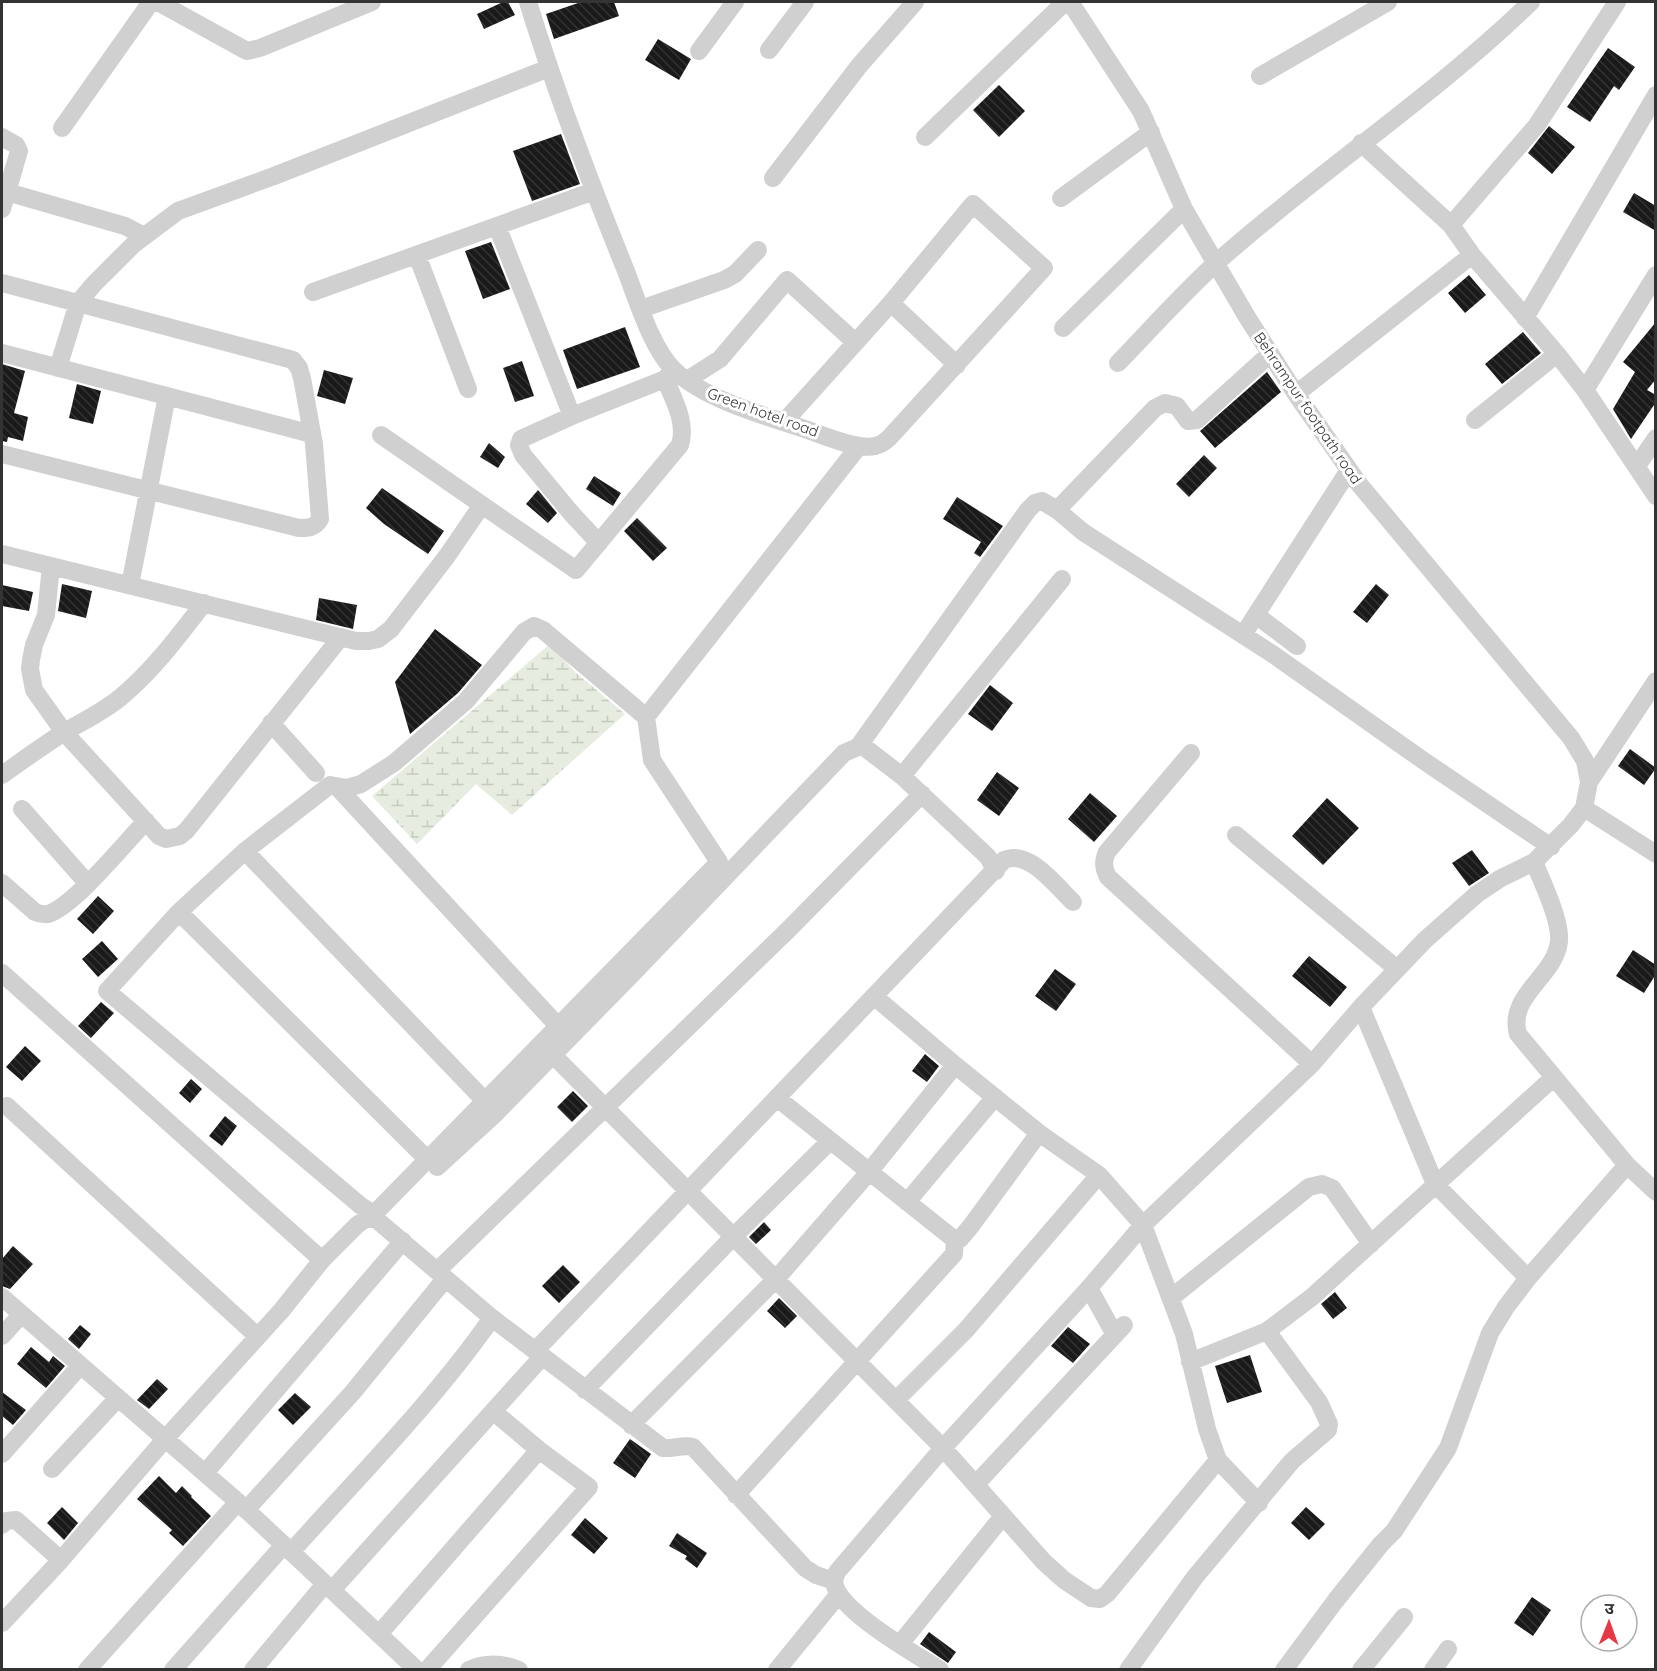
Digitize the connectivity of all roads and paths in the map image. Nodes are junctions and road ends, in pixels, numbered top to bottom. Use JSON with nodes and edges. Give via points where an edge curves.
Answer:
{"nodes":[{"id":1,"x":151,"y":2,"type":"edge"},
{"id":2,"x":158,"y":2,"type":"edge"},
{"id":3,"x":372,"y":2,"type":"edge"},
{"id":4,"x":528,"y":2,"type":"edge"},
{"id":5,"x":735,"y":2,"type":"edge"},
{"id":6,"x":805,"y":2,"type":"edge"},
{"id":7,"x":915,"y":2,"type":"edge"},
{"id":8,"x":1065,"y":2,"type":"edge"},
{"id":9,"x":1070,"y":2,"type":"edge"},
{"id":10,"x":1388,"y":2,"type":"edge"},
{"id":11,"x":1531,"y":2,"type":"edge"},
{"id":12,"x":1617,"y":2,"type":"edge"},
{"id":13,"x":769,"y":50,"type":"dead end"},
{"id":14,"x":699,"y":51,"type":"dead end"},
{"id":15,"x":549,"y":68,"type":"junction"},
{"id":16,"x":1260,"y":76,"type":"dead end"},
{"id":17,"x":1656,"y":95,"type":"edge"},
{"id":18,"x":62,"y":128,"type":"dead end"},
{"id":19,"x":1150,"y":132,"type":"junction"},
{"id":20,"x":2,"y":137,"type":"edge"},
{"id":21,"x":925,"y":137,"type":"dead end"},
{"id":22,"x":1361,"y":143,"type":"junction"},
{"id":23,"x":773,"y":178,"type":"dead end"},
{"id":24,"x":594,"y":191,"type":"junction"},
{"id":25,"x":1061,"y":198,"type":"dead end"},
{"id":26,"x":4,"y":201,"type":"edge"},
{"id":27,"x":1184,"y":209,"type":"junction"},
{"id":28,"x":1451,"y":225,"type":"junction"},
{"id":29,"x":497,"y":226,"type":"junction"},
{"id":30,"x":144,"y":236,"type":"junction"},
{"id":31,"x":758,"y":250,"type":"dead end"},
{"id":32,"x":417,"y":255,"type":"junction"},
{"id":33,"x":1472,"y":255,"type":"junction"},
{"id":34,"x":1216,"y":263,"type":"junction"},
{"id":35,"x":1656,"y":275,"type":"edge"},
{"id":36,"x":2,"y":283,"type":"edge"},
{"id":37,"x":313,"y":292,"type":"dead end"},
{"id":38,"x":78,"y":303,"type":"junction"},
{"id":39,"x":891,"y":303,"type":"junction"},
{"id":40,"x":641,"y":309,"type":"junction"},
{"id":41,"x":1526,"y":318,"type":"junction"},
{"id":42,"x":1063,"y":328,"type":"dead end"},
{"id":43,"x":855,"y":342,"type":"junction"},
{"id":44,"x":2,"y":353,"type":"edge"},
{"id":45,"x":1270,"y":354,"type":"junction"},
{"id":46,"x":1557,"y":354,"type":"junction"},
{"id":47,"x":1118,"y":363,"type":"dead end"},
{"id":48,"x":957,"y":365,"type":"junction"},
{"id":49,"x":58,"y":368,"type":"junction"},
{"id":50,"x":675,"y":376,"type":"junction"},
{"id":51,"x":468,"y":389,"type":"dead end"},
{"id":52,"x":1586,"y":390,"type":"junction"},
{"id":53,"x":1296,"y":394,"type":"junction"},
{"id":54,"x":167,"y":396,"type":"junction"},
{"id":55,"x":572,"y":416,"type":"junction"},
{"id":56,"x":1475,"y":420,"type":"dead end"},
{"id":57,"x":784,"y":422,"type":"junction"},
{"id":58,"x":312,"y":434,"type":"junction"},
{"id":59,"x":381,"y":435,"type":"dead end"},
{"id":60,"x":1656,"y":438,"type":"edge"},
{"id":61,"x":859,"y":446,"type":"junction"},
{"id":62,"x":2,"y":453,"type":"edge"},
{"id":63,"x":1637,"y":466,"type":"junction"},
{"id":64,"x":1349,"y":470,"type":"junction"},
{"id":65,"x":148,"y":490,"type":"junction"},
{"id":66,"x":1656,"y":496,"type":"edge"},
{"id":67,"x":482,"y":505,"type":"junction"},
{"id":68,"x":1057,"y":510,"type":"junction"},
{"id":69,"x":599,"y":543,"type":"junction"},
{"id":70,"x":2,"y":554,"type":"edge"},
{"id":71,"x":51,"y":566,"type":"junction"},
{"id":72,"x":1062,"y":579,"type":"dead end"},
{"id":73,"x":130,"y":585,"type":"junction"},
{"id":74,"x":204,"y":603,"type":"junction"},
{"id":75,"x":1256,"y":615,"type":"junction"},
{"id":76,"x":1244,"y":635,"type":"junction"},
{"id":77,"x":341,"y":637,"type":"junction"},
{"id":78,"x":1297,"y":646,"type":"dead end"},
{"id":79,"x":1656,"y":681,"type":"edge"},
{"id":80,"x":646,"y":717,"type":"junction"},
{"id":81,"x":271,"y":723,"type":"junction"},
{"id":82,"x":64,"y":732,"type":"junction"},
{"id":83,"x":858,"y":747,"type":"junction"},
{"id":84,"x":1191,"y":753,"type":"dead end"},
{"id":85,"x":316,"y":773,"type":"dead end"},
{"id":86,"x":2,"y":775,"type":"edge"},
{"id":87,"x":902,"y":776,"type":"junction"},
{"id":88,"x":1589,"y":782,"type":"junction"},
{"id":89,"x":338,"y":788,"type":"junction"},
{"id":90,"x":922,"y":794,"type":"junction"},
{"id":91,"x":1584,"y":808,"type":"junction"},
{"id":92,"x":22,"y":809,"type":"dead end"},
{"id":93,"x":146,"y":821,"type":"junction"},
{"id":94,"x":1236,"y":835,"type":"dead end"},
{"id":95,"x":1551,"y":847,"type":"junction"},
{"id":96,"x":245,"y":851,"type":"junction"},
{"id":97,"x":1656,"y":854,"type":"edge"},
{"id":98,"x":1534,"y":862,"type":"junction"},
{"id":99,"x":996,"y":871,"type":"junction"},
{"id":100,"x":2,"y":883,"type":"edge"},
{"id":101,"x":88,"y":884,"type":"junction"},
{"id":102,"x":1073,"y":902,"type":"dead end"},
{"id":103,"x":179,"y":912,"type":"junction"},
{"id":104,"x":1397,"y":969,"type":"junction"},
{"id":105,"x":2,"y":974,"type":"edge"},
{"id":106,"x":875,"y":997,"type":"junction"},
{"id":107,"x":1362,"y":1007,"type":"junction"},
{"id":108,"x":558,"y":1026,"type":"junction"},
{"id":109,"x":554,"y":1055,"type":"junction"},
{"id":110,"x":1312,"y":1064,"type":"junction"},
{"id":111,"x":955,"y":1065,"type":"junction"},
{"id":112,"x":1553,"y":1078,"type":"junction"},
{"id":113,"x":995,"y":1097,"type":"junction"},
{"id":114,"x":777,"y":1098,"type":"junction"},
{"id":115,"x":485,"y":1101,"type":"junction"},
{"id":116,"x":7,"y":1106,"type":"dead end"},
{"id":117,"x":606,"y":1107,"type":"junction"},
{"id":118,"x":1039,"y":1132,"type":"junction"},
{"id":119,"x":830,"y":1141,"type":"junction"},
{"id":120,"x":428,"y":1160,"type":"junction"},
{"id":121,"x":1627,"y":1166,"type":"junction"},
{"id":122,"x":869,"y":1172,"type":"junction"},
{"id":123,"x":1099,"y":1175,"type":"junction"},
{"id":124,"x":1435,"y":1184,"type":"junction"},
{"id":125,"x":689,"y":1191,"type":"junction"},
{"id":126,"x":1656,"y":1192,"type":"edge"},
{"id":127,"x":907,"y":1202,"type":"junction"},
{"id":128,"x":377,"y":1220,"type":"junction"},
{"id":129,"x":1143,"y":1225,"type":"junction"},
{"id":130,"x":734,"y":1236,"type":"junction"},
{"id":131,"x":955,"y":1240,"type":"junction"},
{"id":132,"x":403,"y":1241,"type":"junction"},
{"id":133,"x":1371,"y":1244,"type":"junction"},
{"id":134,"x":322,"y":1260,"type":"junction"},
{"id":135,"x":441,"y":1275,"type":"junction"},
{"id":136,"x":1528,"y":1278,"type":"junction"},
{"id":137,"x":776,"y":1279,"type":"junction"},
{"id":138,"x":1089,"y":1288,"type":"junction"},
{"id":139,"x":2,"y":1298,"type":"edge"},
{"id":140,"x":1171,"y":1298,"type":"junction"},
{"id":141,"x":21,"y":1315,"type":"junction"},
{"id":142,"x":492,"y":1318,"type":"junction"},
{"id":143,"x":1268,"y":1331,"type":"junction"},
{"id":144,"x":2,"y":1336,"type":"edge"},
{"id":145,"x":257,"y":1336,"type":"junction"},
{"id":146,"x":539,"y":1354,"type":"junction"},
{"id":147,"x":857,"y":1360,"type":"junction"},
{"id":148,"x":1190,"y":1362,"type":"junction"},
{"id":149,"x":80,"y":1366,"type":"junction"},
{"id":150,"x":585,"y":1390,"type":"junction"},
{"id":151,"x":118,"y":1398,"type":"junction"},
{"id":152,"x":896,"y":1400,"type":"junction"},
{"id":153,"x":494,"y":1412,"type":"junction"},
{"id":154,"x":631,"y":1425,"type":"junction"},
{"id":155,"x":166,"y":1438,"type":"junction"},
{"id":156,"x":944,"y":1448,"type":"junction"},
{"id":157,"x":539,"y":1450,"type":"junction"},
{"id":158,"x":2,"y":1454,"type":"edge"},
{"id":159,"x":1218,"y":1460,"type":"junction"},
{"id":160,"x":52,"y":1469,"type":"dead end"},
{"id":161,"x":205,"y":1473,"type":"junction"},
{"id":162,"x":976,"y":1484,"type":"junction"},
{"id":163,"x":736,"y":1495,"type":"junction"},
{"id":164,"x":1259,"y":1503,"type":"junction"},
{"id":165,"x":242,"y":1506,"type":"junction"},
{"id":166,"x":1004,"y":1516,"type":"junction"},
{"id":167,"x":2,"y":1526,"type":"edge"},
{"id":168,"x":288,"y":1548,"type":"junction"},
{"id":169,"x":61,"y":1560,"type":"junction"},
{"id":170,"x":329,"y":1587,"type":"junction"},
{"id":171,"x":837,"y":1587,"type":"junction"},
{"id":172,"x":1404,"y":1617,"type":"dead end"},
{"id":173,"x":2,"y":1623,"type":"edge"},
{"id":174,"x":379,"y":1634,"type":"junction"},
{"id":175,"x":900,"y":1644,"type":"junction"},
{"id":176,"x":1448,"y":1649,"type":"dead end"},
{"id":177,"x":939,"y":1669,"type":"edge"},
{"id":178,"x":87,"y":1670,"type":"edge"},
{"id":179,"x":173,"y":1670,"type":"edge"},
{"id":180,"x":252,"y":1670,"type":"edge"},
{"id":181,"x":417,"y":1670,"type":"edge"},
{"id":182,"x":427,"y":1670,"type":"edge"},
{"id":183,"x":469,"y":1670,"type":"edge"},
{"id":184,"x":519,"y":1670,"type":"edge"},
{"id":185,"x":777,"y":1670,"type":"edge"},
{"id":186,"x":1128,"y":1670,"type":"edge"},
{"id":187,"x":1284,"y":1670,"type":"edge"},
{"id":188,"x":1361,"y":1670,"type":"edge"},
{"id":189,"x":1433,"y":1670,"type":"edge"}],
"edges":[{"from":1,"to":18,"type":"street"},
{"from":2,"to":3,"type":"street","via":[[247,51]]},
{"from":4,"to":15,"type":"street","name":"Green hotel road"},
{"from":5,"to":14,"type":"street"},
{"from":6,"to":13,"type":"street"},
{"from":7,"to":23,"type":"street","via":[[852,75]]},
{"from":8,"to":21,"type":"street"},
{"from":9,"to":19,"type":"street","name":"Behrampur footpath road","via":[[1141,111]]},
{"from":10,"to":16,"type":"street"},
{"from":11,"to":22,"type":"street","via":[[1490,42]]},
{"from":12,"to":28,"type":"street","via":[[1537,125]]},
{"from":15,"to":24,"type":"street","name":"Green hotel road"},
{"from":15,"to":30,"type":"street","via":[[178,211]]},
{"from":17,"to":41,"type":"street"},
{"from":19,"to":25,"type":"street"},
{"from":19,"to":27,"type":"street","name":"Behrampur footpath road"},
{"from":20,"to":26,"type":"street","via":[[19,151]]},
{"from":22,"to":28,"type":"street"},
{"from":22,"to":34,"type":"street"},
{"from":24,"to":29,"type":"street"},
{"from":24,"to":40,"type":"street","name":"Green hotel road"},
{"from":26,"to":30,"type":"street","via":[[125,226]]},
{"from":27,"to":34,"type":"street","name":"Behrampur footpath road"},
{"from":27,"to":42,"type":"street"},
{"from":28,"to":33,"type":"street"},
{"from":29,"to":32,"type":"street"},
{"from":29,"to":55,"type":"street"},
{"from":30,"to":38,"type":"street"},
{"from":31,"to":40,"type":"street","via":[[724,280]]},
{"from":32,"to":37,"type":"street"},
{"from":32,"to":51,"type":"street"},
{"from":33,"to":41,"type":"street"},
{"from":33,"to":53,"type":"street"},
{"from":34,"to":45,"type":"street","name":"Behrampur footpath road"},
{"from":34,"to":47,"type":"street"},
{"from":35,"to":52,"type":"street"},
{"from":36,"to":38,"type":"street"},
{"from":38,"to":49,"type":"street"},
{"from":38,"to":58,"type":"street","via":[[293,360],[302,378]]},
{"from":39,"to":43,"type":"street"},
{"from":39,"to":48,"type":"street"},
{"from":39,"to":48,"type":"street","via":[[973,204],[1044,268]]},
{"from":40,"to":50,"type":"street","name":"Green hotel road"},
{"from":41,"to":46,"type":"street"},
{"from":43,"to":50,"type":"street","via":[[787,280],[720,359]]},
{"from":43,"to":57,"type":"street"},
{"from":44,"to":49,"type":"street"},
{"from":45,"to":53,"type":"street","name":"Behrampur footpath road"},
{"from":45,"to":68,"type":"street","via":[[1197,420],[1188,421],[1177,406],[1165,403],[1155,408]]},
{"from":46,"to":52,"type":"street"},
{"from":46,"to":56,"type":"street"},
{"from":48,"to":61,"type":"street","via":[[890,437],[876,446]]},
{"from":49,"to":54,"type":"street"},
{"from":50,"to":55,"type":"street"},
{"from":50,"to":57,"type":"street","name":"Green hotel road","via":[[710,395]]},
{"from":50,"to":69,"type":"street","via":[[682,430],[680,445]]},
{"from":52,"to":63,"type":"street"},
{"from":53,"to":64,"type":"street","name":"Behrampur footpath road"},
{"from":54,"to":58,"type":"street"},
{"from":54,"to":65,"type":"street"},
{"from":55,"to":69,"type":"street","via":[[527,435],[519,445]]},
{"from":57,"to":61,"type":"street","name":"Green hotel road"},
{"from":58,"to":65,"type":"street","via":[[321,514],[312,527],[299,528]]},
{"from":59,"to":67,"type":"street"},
{"from":60,"to":63,"type":"street"},
{"from":61,"to":80,"type":"street"},
{"from":62,"to":65,"type":"street"},
{"from":63,"to":66,"type":"street"},
{"from":64,"to":75,"type":"street"},
{"from":64,"to":88,"type":"street","name":"Behrampur footpath road","via":[[1571,738],[1585,761]]},
{"from":65,"to":73,"type":"street"},
{"from":67,"to":69,"type":"street","via":[[576,570]]},
{"from":67,"to":77,"type":"street","via":[[391,629],[369,641]]},
{"from":68,"to":76,"type":"street","via":[[1083,532]]},
{"from":68,"to":83,"type":"street","via":[[1042,501],[1028,510]]},
{"from":70,"to":71,"type":"street"},
{"from":71,"to":73,"type":"street"},
{"from":71,"to":82,"type":"street","via":[[46,615],[30,669],[34,690]]},
{"from":72,"to":87,"type":"street"},
{"from":73,"to":74,"type":"street"},
{"from":74,"to":77,"type":"street"},
{"from":74,"to":82,"type":"street","via":[[144,676],[94,717]]},
{"from":75,"to":76,"type":"street"},
{"from":75,"to":78,"type":"street"},
{"from":76,"to":95,"type":"street"},
{"from":77,"to":81,"type":"street"},
{"from":79,"to":88,"type":"street"},
{"from":80,"to":89,"type":"street","via":[[534,626],[524,632],[466,701],[419,743],[377,776]]},
{"from":80,"to":108,"type":"street","via":[[652,760],[719,862]]},
{"from":81,"to":85,"type":"street"},
{"from":81,"to":93,"type":"street","via":[[180,836],[166,840]]},
{"from":82,"to":86,"type":"street"},
{"from":82,"to":93,"type":"street"},
{"from":83,"to":87,"type":"street","via":[[870,750]]},
{"from":83,"to":109,"type":"street","via":[[843,753],[822,774]]},
{"from":84,"to":110,"type":"street","via":[[1107,852],[1104,869],[1108,877]]},
{"from":87,"to":90,"type":"street"},
{"from":88,"to":91,"type":"street"},
{"from":89,"to":96,"type":"street","via":[[330,785]]},
{"from":89,"to":108,"type":"street"},
{"from":90,"to":99,"type":"street","via":[[988,857]]},
{"from":90,"to":117,"type":"street"},
{"from":91,"to":95,"type":"street"},
{"from":91,"to":97,"type":"street"},
{"from":92,"to":101,"type":"street"},
{"from":93,"to":101,"type":"street"},
{"from":94,"to":104,"type":"street"},
{"from":95,"to":98,"type":"street"},
{"from":96,"to":103,"type":"street"},
{"from":96,"to":115,"type":"street"},
{"from":98,"to":104,"type":"street","via":[[1477,894]]},
{"from":98,"to":112,"type":"street","via":[[1556,922],[1559,942],[1557,952],[1521,1004],[1515,1025],[1524,1043]]},
{"from":99,"to":102,"type":"street","via":[[1004,860],[1024,859]]},
{"from":99,"to":106,"type":"street"},
{"from":100,"to":101,"type":"street","via":[[40,915],[57,910]]},
{"from":103,"to":120,"type":"street"},
{"from":103,"to":120,"type":"street","via":[[108,991],[372,1213]]},
{"from":104,"to":107,"type":"street"},
{"from":105,"to":134,"type":"street"},
{"from":106,"to":111,"type":"street"},
{"from":106,"to":114,"type":"street"},
{"from":107,"to":110,"type":"street"},
{"from":107,"to":124,"type":"street"},
{"from":108,"to":115,"type":"street"},
{"from":109,"to":117,"type":"street"},
{"from":109,"to":128,"type":"street"},
{"from":110,"to":129,"type":"street"},
{"from":111,"to":113,"type":"street"},
{"from":111,"to":122,"type":"street"},
{"from":112,"to":121,"type":"street"},
{"from":112,"to":124,"type":"street"},
{"from":113,"to":118,"type":"street"},
{"from":113,"to":127,"type":"street"},
{"from":114,"to":119,"type":"street"},
{"from":114,"to":125,"type":"street"},
{"from":115,"to":120,"type":"street"},
{"from":116,"to":145,"type":"street"},
{"from":117,"to":125,"type":"street"},
{"from":117,"to":135,"type":"street"},
{"from":118,"to":123,"type":"street"},
{"from":118,"to":131,"type":"street","via":[[971,1226]]},
{"from":119,"to":122,"type":"street"},
{"from":119,"to":130,"type":"street"},
{"from":121,"to":126,"type":"street"},
{"from":121,"to":136,"type":"street"},
{"from":122,"to":127,"type":"street"},
{"from":122,"to":137,"type":"street"},
{"from":123,"to":129,"type":"street"},
{"from":123,"to":152,"type":"street","via":[[966,1330]]},
{"from":124,"to":133,"type":"street"},
{"from":124,"to":136,"type":"street"},
{"from":125,"to":130,"type":"street"},
{"from":125,"to":146,"type":"street"},
{"from":127,"to":131,"type":"street"},
{"from":128,"to":132,"type":"street"},
{"from":128,"to":134,"type":"street","via":[[367,1218],[357,1225]]},
{"from":129,"to":138,"type":"street"},
{"from":129,"to":140,"type":"street"},
{"from":130,"to":137,"type":"street"},
{"from":130,"to":150,"type":"street"},
{"from":131,"to":147,"type":"street","via":[[954,1254],[947,1264]]},
{"from":132,"to":135,"type":"street"},
{"from":132,"to":161,"type":"street"},
{"from":133,"to":140,"type":"street","via":[[1332,1188],[1323,1184],[1309,1187]]},
{"from":133,"to":143,"type":"street"},
{"from":134,"to":145,"type":"street"},
{"from":135,"to":142,"type":"street"},
{"from":135,"to":165,"type":"street","via":[[352,1392]]},
{"from":136,"to":187,"type":"street","via":[[1490,1333],[1448,1448],[1394,1531]]},
{"from":137,"to":147,"type":"street"},
{"from":137,"to":154,"type":"street"},
{"from":138,"to":156,"type":"street"},
{"from":138,"to":162,"type":"street","via":[[1119,1330]]},
{"from":139,"to":141,"type":"street"},
{"from":140,"to":148,"type":"street"},
{"from":141,"to":144,"type":"street"},
{"from":141,"to":149,"type":"street"},
{"from":142,"to":146,"type":"street"},
{"from":142,"to":168,"type":"street","via":[[416,1416]]},
{"from":143,"to":148,"type":"street"},
{"from":143,"to":164,"type":"street","via":[[1320,1402],[1329,1424],[1328,1430],[1292,1461]]},
{"from":145,"to":155,"type":"street"},
{"from":146,"to":150,"type":"street"},
{"from":146,"to":153,"type":"street"},
{"from":147,"to":152,"type":"street"},
{"from":147,"to":163,"type":"street"},
{"from":148,"to":159,"type":"street"},
{"from":149,"to":151,"type":"street"},
{"from":149,"to":158,"type":"street"},
{"from":150,"to":154,"type":"street"},
{"from":151,"to":155,"type":"street"},
{"from":151,"to":160,"type":"street"},
{"from":152,"to":156,"type":"street"},
{"from":153,"to":157,"type":"street"},
{"from":153,"to":170,"type":"street"},
{"from":154,"to":163,"type":"street","via":[[663,1448],[693,1447]]},
{"from":155,"to":161,"type":"street"},
{"from":155,"to":169,"type":"street"},
{"from":156,"to":162,"type":"street"},
{"from":156,"to":171,"type":"street","via":[[837,1572]]},
{"from":157,"to":174,"type":"street"},
{"from":157,"to":182,"type":"street","via":[[588,1487]]},
{"from":159,"to":164,"type":"street"},
{"from":159,"to":166,"type":"street","via":[[1100,1599],[1091,1598],[1064,1580]]},
{"from":161,"to":165,"type":"street"},
{"from":162,"to":166,"type":"street"},
{"from":163,"to":171,"type":"street","via":[[805,1568]]},
{"from":164,"to":186,"type":"street","via":[[1195,1577]]},
{"from":165,"to":168,"type":"street"},
{"from":165,"to":178,"type":"street"},
{"from":166,"to":175,"type":"street"},
{"from":167,"to":169,"type":"street","via":[[6,1521],[16,1520]]},
{"from":168,"to":170,"type":"street"},
{"from":168,"to":179,"type":"street"},
{"from":169,"to":173,"type":"street"},
{"from":170,"to":174,"type":"street"},
{"from":170,"to":180,"type":"street"},
{"from":171,"to":175,"type":"street","via":[[874,1628]]},
{"from":171,"to":185,"type":"street"},
{"from":172,"to":188,"type":"street"},
{"from":174,"to":181,"type":"street"},
{"from":175,"to":177,"type":"street"},
{"from":176,"to":189,"type":"street"},
{"from":183,"to":184,"type":"street","via":[[501,1664]]}]}
